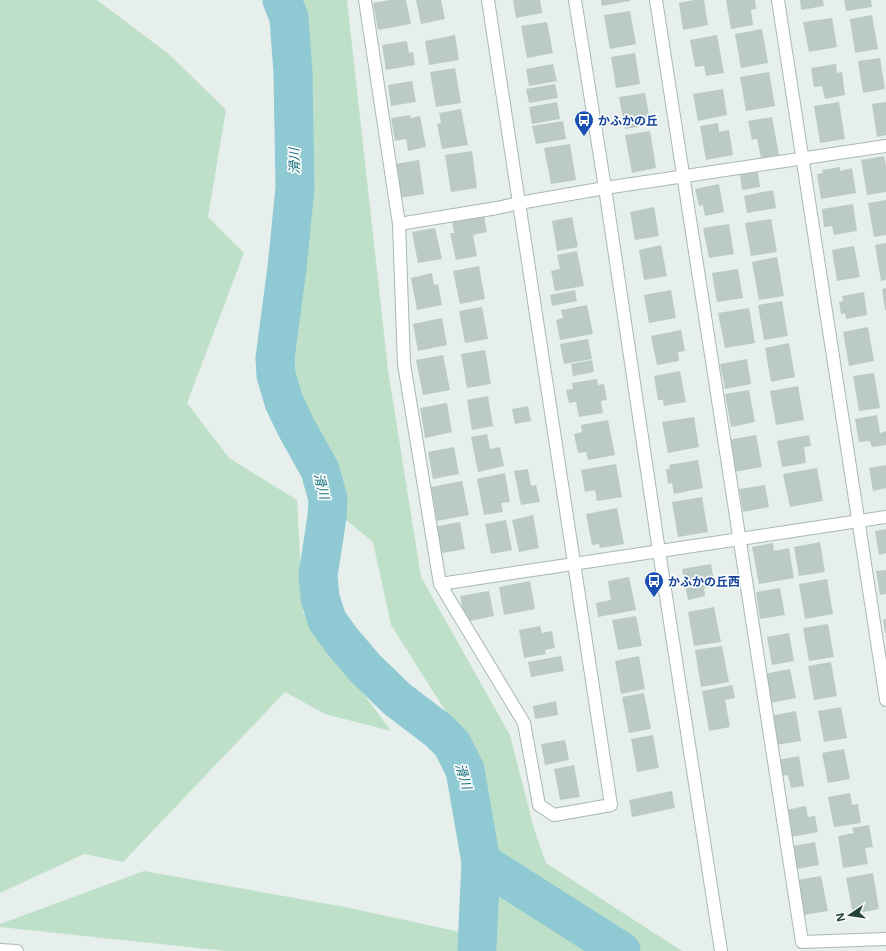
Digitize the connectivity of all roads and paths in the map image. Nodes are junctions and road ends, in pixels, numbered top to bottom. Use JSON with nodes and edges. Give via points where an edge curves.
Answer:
{"nodes":[{"id":1,"x":365,"y":0,"type":"edge"},
{"id":2,"x":488,"y":0,"type":"edge"},
{"id":3,"x":576,"y":0,"type":"edge"},
{"id":4,"x":656,"y":0,"type":"edge"},
{"id":5,"x":778,"y":0,"type":"edge"},
{"id":6,"x":886,"y":146,"type":"edge"},
{"id":7,"x":803,"y":159,"type":"junction"},
{"id":8,"x":683,"y":178,"type":"junction"},
{"id":9,"x":605,"y":188,"type":"junction"},
{"id":10,"x":519,"y":203,"type":"junction"},
{"id":11,"x":399,"y":224,"type":"junction"},
{"id":12,"x":886,"y":517,"type":"edge"},
{"id":13,"x":859,"y":521,"type":"junction"},
{"id":14,"x":739,"y":539,"type":"junction"},
{"id":15,"x":659,"y":551,"type":"junction"},
{"id":16,"x":574,"y":564,"type":"junction"},
{"id":17,"x":440,"y":584,"type":"junction"},
{"id":18,"x":886,"y":700,"type":"edge"},
{"id":19,"x":886,"y":939,"type":"edge"},
{"id":20,"x":0,"y":950,"type":"edge"},
{"id":21,"x":17,"y":951,"type":"edge"},
{"id":22,"x":721,"y":951,"type":"edge"}],
"edges":[{"from":1,"to":11,"type":"street"},
{"from":2,"to":10,"type":"street"},
{"from":3,"to":9,"type":"street"},
{"from":4,"to":8,"type":"street"},
{"from":5,"to":7,"type":"street"},
{"from":6,"to":7,"type":"street"},
{"from":7,"to":8,"type":"street"},
{"from":7,"to":13,"type":"street"},
{"from":8,"to":9,"type":"street"},
{"from":8,"to":14,"type":"street"},
{"from":9,"to":10,"type":"street"},
{"from":9,"to":15,"type":"street"},
{"from":10,"to":11,"type":"street"},
{"from":10,"to":16,"type":"street"},
{"from":11,"to":17,"type":"street","via":[[404,364]]},
{"from":12,"to":13,"type":"street"},
{"from":13,"to":14,"type":"street"},
{"from":13,"to":18,"type":"street"},
{"from":14,"to":15,"type":"street"},
{"from":14,"to":19,"type":"street","via":[[802,942]]},
{"from":15,"to":16,"type":"street"},
{"from":15,"to":22,"type":"street"},
{"from":16,"to":17,"type":"street"},
{"from":16,"to":17,"type":"street","via":[[611,805],[554,815],[539,805],[524,723]]},
{"from":20,"to":21,"type":"street"}]}
